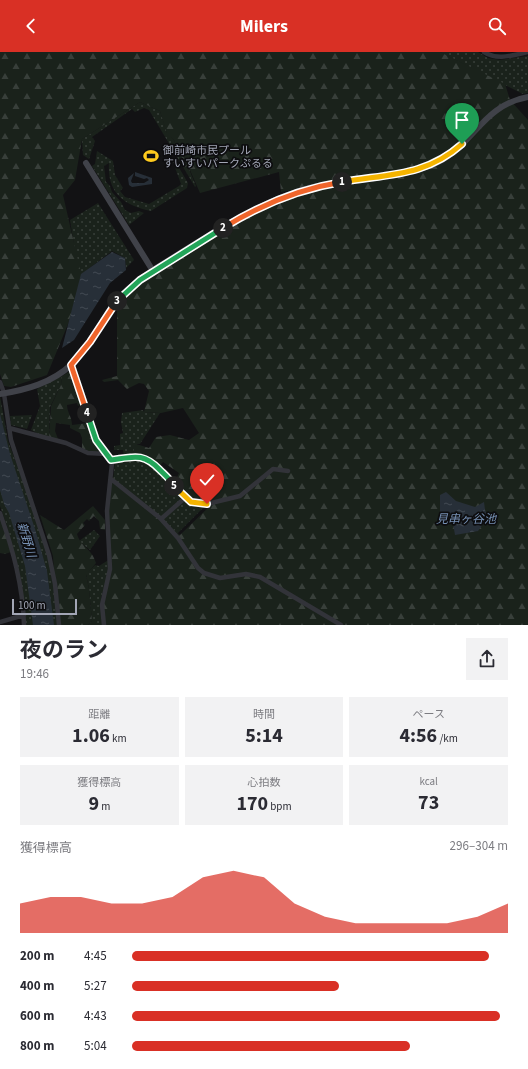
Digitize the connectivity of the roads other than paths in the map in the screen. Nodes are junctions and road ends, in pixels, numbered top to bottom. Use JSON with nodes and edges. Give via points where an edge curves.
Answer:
{"nodes":[{"id":1,"x":484,"y":52,"type":"edge"},
{"id":2,"x":528,"y":52,"type":"edge"},
{"id":3,"x":528,"y":97,"type":"edge"},
{"id":4,"x":86,"y":163,"type":"dead end"},
{"id":5,"x":153,"y":271,"type":"junction"},
{"id":6,"x":71,"y":365,"type":"junction"},
{"id":7,"x":0,"y":382,"type":"edge"},
{"id":8,"x":3,"y":394,"type":"edge"},
{"id":9,"x":9,"y":428,"type":"junction"},
{"id":10,"x":106,"y":454,"type":"junction"},
{"id":11,"x":111,"y":460,"type":"junction"},
{"id":12,"x":288,"y":470,"type":"dead end"},
{"id":13,"x":111,"y":479,"type":"junction"},
{"id":14,"x":186,"y":497,"type":"junction"},
{"id":15,"x":0,"y":513,"type":"edge"},
{"id":16,"x":162,"y":519,"type":"junction"},
{"id":17,"x":24,"y":615,"type":"junction"},
{"id":18,"x":8,"y":619,"type":"junction"},
{"id":19,"x":0,"y":622,"type":"edge"},
{"id":20,"x":9,"y":625,"type":"edge"},
{"id":21,"x":24,"y":625,"type":"edge"},
{"id":22,"x":59,"y":625,"type":"edge"},
{"id":23,"x":104,"y":625,"type":"edge"},
{"id":24,"x":341,"y":625,"type":"edge"}],
"edges":[{"from":1,"to":2,"type":"street","via":[[499,58]]},
{"from":3,"to":5,"type":"main road","via":[[512,101],[494,111],[462,144],[439,161],[413,171],[321,185],[293,193],[258,208]]},
{"from":4,"to":5,"type":"main road"},
{"from":5,"to":6,"type":"main road","via":[[118,300]]},
{"from":6,"to":8,"type":"main road","via":[[37,386]]},
{"from":6,"to":10,"type":"street","via":[[96,440]]},
{"from":7,"to":8,"type":"street"},
{"from":8,"to":9,"type":"street"},
{"from":9,"to":10,"type":"street","via":[[66,443],[88,453]]},
{"from":9,"to":22,"type":"street","via":[[20,470],[49,555]]},
{"from":10,"to":11,"type":"street"},
{"from":11,"to":13,"type":"street"},
{"from":11,"to":14,"type":"street","via":[[137,457],[151,461]]},
{"from":12,"to":14,"type":"street","via":[[273,469],[240,496],[207,504],[191,502]]},
{"from":13,"to":16,"type":"street"},
{"from":13,"to":23,"type":"street","via":[[107,511],[110,569],[102,605]]},
{"from":14,"to":16,"type":"street"},
{"from":15,"to":17,"type":"street","via":[[17,566]]},
{"from":16,"to":24,"type":"street","via":[[178,538],[193,563],[204,573],[220,578],[246,574],[260,577]]},
{"from":17,"to":18,"type":"street"},
{"from":17,"to":21,"type":"street"},
{"from":18,"to":19,"type":"street"},
{"from":18,"to":20,"type":"street"}]}
